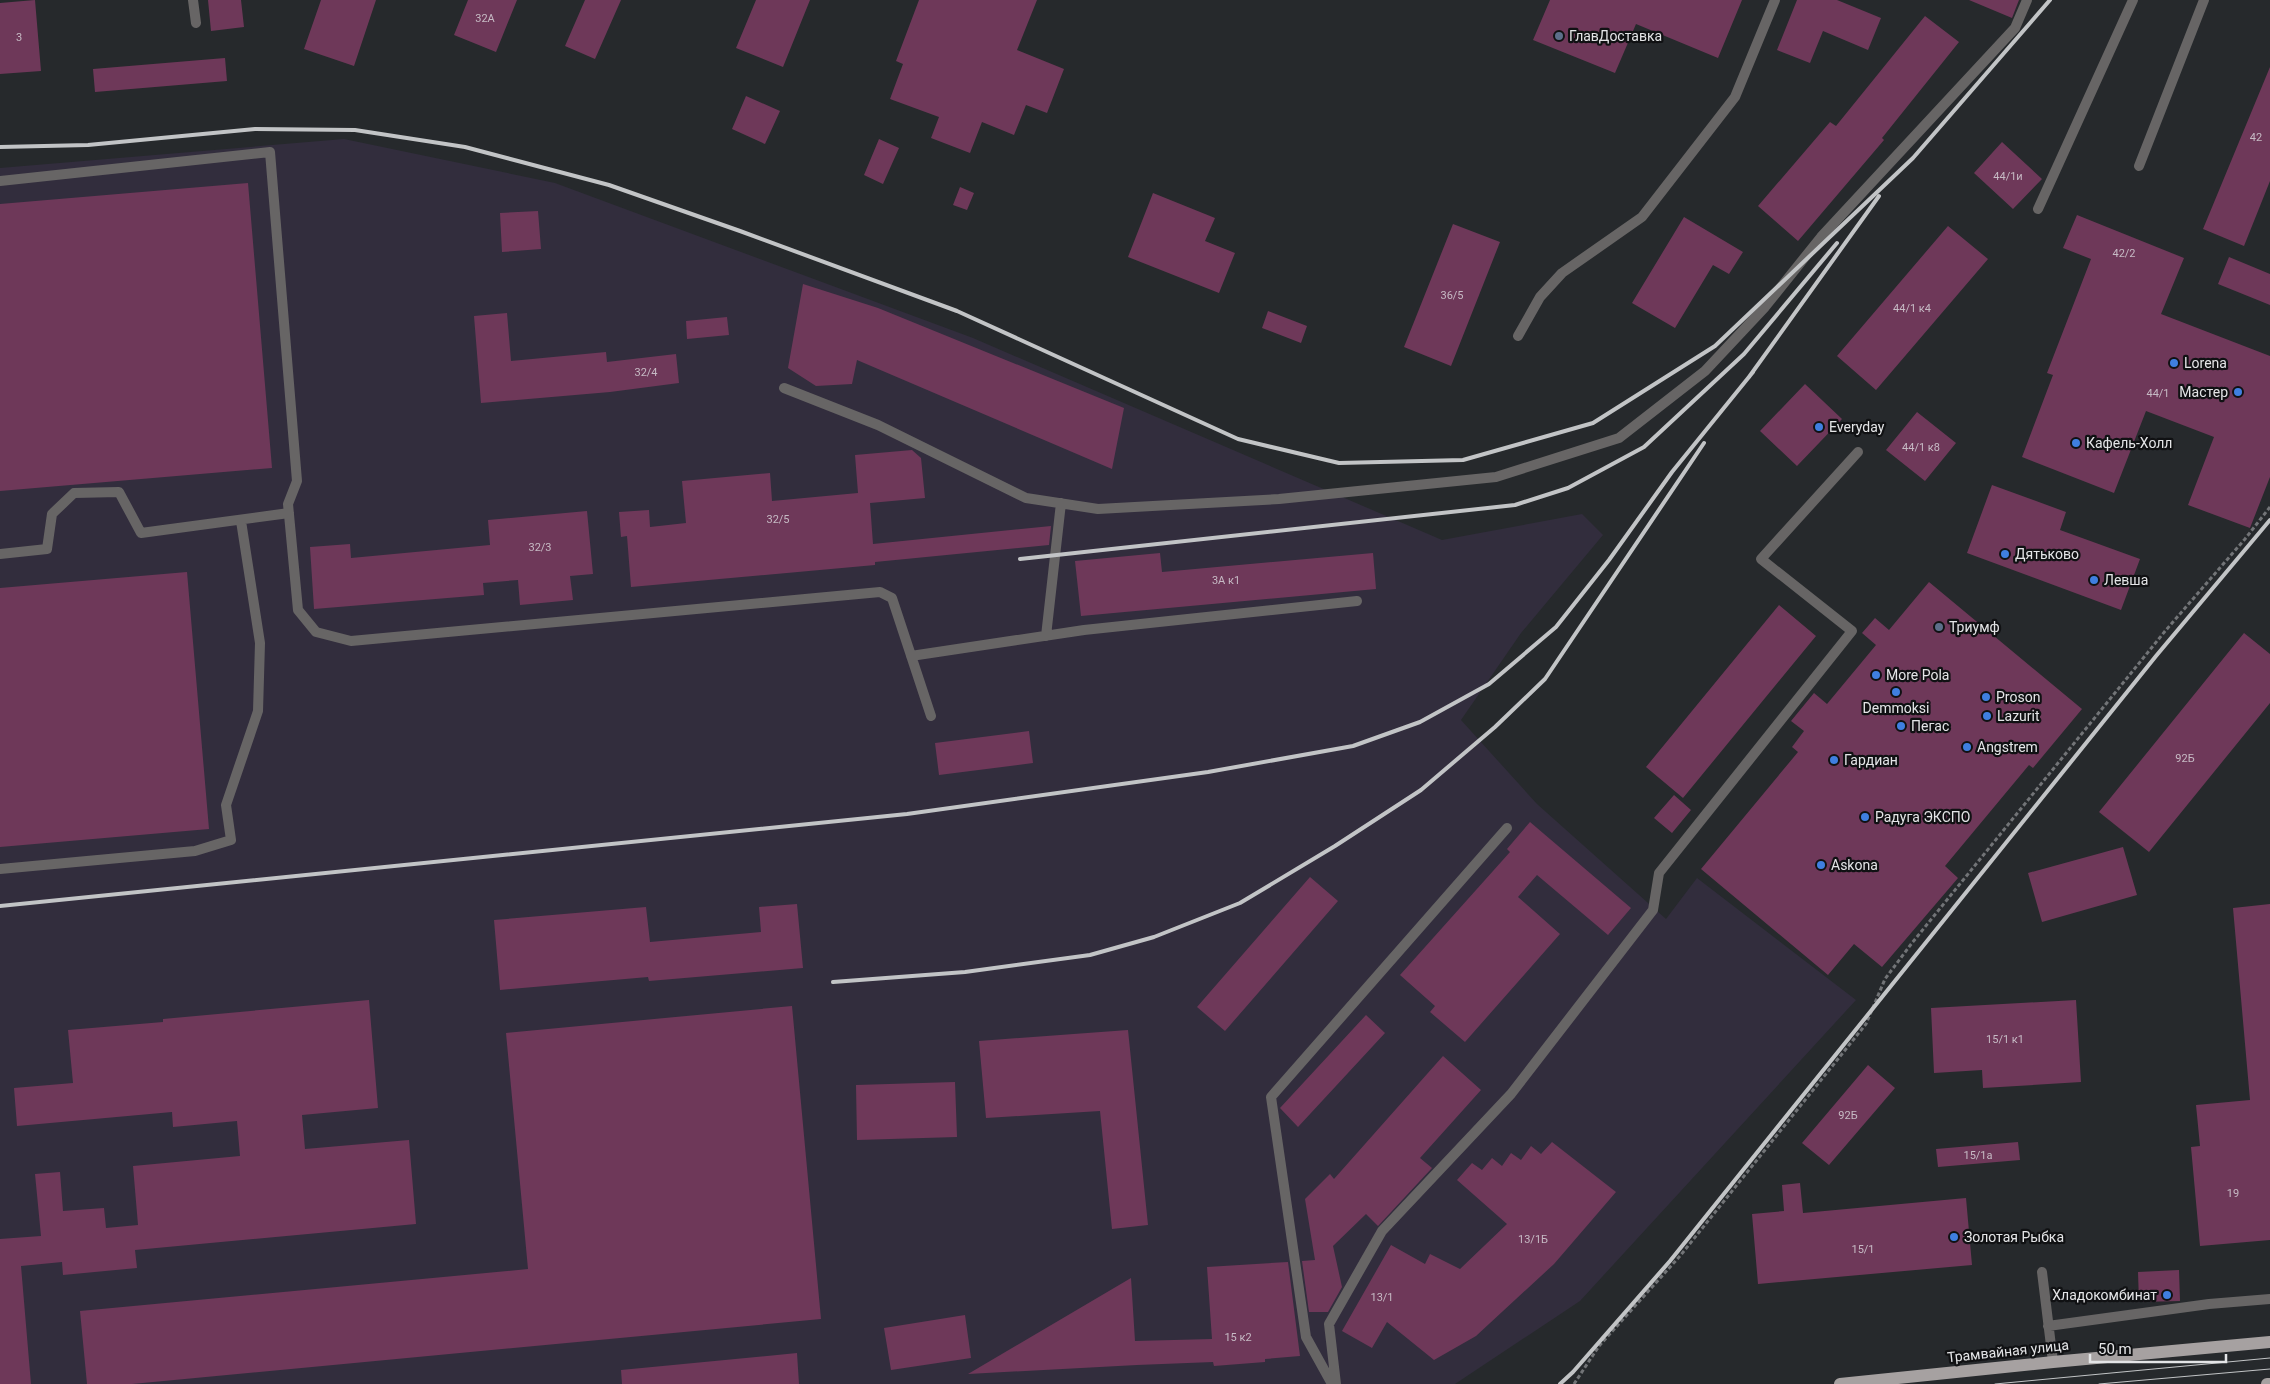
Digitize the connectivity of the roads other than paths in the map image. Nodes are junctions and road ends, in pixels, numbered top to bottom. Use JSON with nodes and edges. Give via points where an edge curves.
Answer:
{"nodes":[{"id":1,"x":193,"y":0,"type":"edge"},
{"id":2,"x":1775,"y":0,"type":"edge"},
{"id":3,"x":2027,"y":0,"type":"edge"},
{"id":4,"x":2133,"y":0,"type":"edge"},
{"id":5,"x":2204,"y":0,"type":"edge"},
{"id":6,"x":196,"y":23,"type":"dead end"},
{"id":7,"x":2139,"y":166,"type":"dead end"},
{"id":8,"x":0,"y":181,"type":"edge"},
{"id":9,"x":2038,"y":209,"type":"dead end"},
{"id":10,"x":1518,"y":336,"type":"dead end"},
{"id":11,"x":784,"y":388,"type":"dead end"},
{"id":12,"x":1858,"y":452,"type":"dead end"},
{"id":13,"x":1061,"y":503,"type":"junction"},
{"id":14,"x":289,"y":513,"type":"junction"},
{"id":15,"x":241,"y":521,"type":"junction"},
{"id":16,"x":0,"y":554,"type":"edge"},
{"id":17,"x":1356,"y":601,"type":"dead end"},
{"id":18,"x":1046,"y":636,"type":"junction"},
{"id":19,"x":911,"y":656,"type":"junction"},
{"id":20,"x":931,"y":716,"type":"dead end"},
{"id":21,"x":1507,"y":828,"type":"dead end"},
{"id":22,"x":0,"y":869,"type":"edge"},
{"id":23,"x":2042,"y":1272,"type":"dead end"},
{"id":24,"x":2270,"y":1299,"type":"edge"},
{"id":25,"x":2048,"y":1326,"type":"junction"},
{"id":26,"x":2270,"y":1342,"type":"edge"},
{"id":27,"x":2053,"y":1362,"type":"junction"},
{"id":28,"x":1332,"y":1384,"type":"edge"},
{"id":29,"x":1336,"y":1384,"type":"edge"},
{"id":30,"x":1840,"y":1384,"type":"edge"}],
"edges":[{"from":1,"to":6,"type":"lane"},
{"from":2,"to":10,"type":"lane","via":[[1735,97],[1642,217],[1562,273],[1540,297]]},
{"from":3,"to":13,"type":"lane","via":[[2015,28],[1821,237],[1758,314],[1705,371],[1619,438],[1496,477],[1270,499],[1098,509]]},
{"from":4,"to":9,"type":"lane"},
{"from":5,"to":7,"type":"lane"},
{"from":8,"to":14,"type":"lane","via":[[270,152],[297,481],[288,504]]},
{"from":11,"to":13,"type":"lane","via":[[878,425],[1026,498]]},
{"from":12,"to":29,"type":"lane","via":[[1761,559],[1852,631],[1658,873],[1653,910],[1511,1094],[1382,1230],[1329,1324]]},
{"from":13,"to":18,"type":"lane"},
{"from":14,"to":15,"type":"lane"},
{"from":14,"to":19,"type":"lane","via":[[298,610],[316,632],[351,641],[880,592],[892,598]]},
{"from":15,"to":16,"type":"lane","via":[[141,533],[119,492],[74,493],[52,514],[47,549]]},
{"from":15,"to":22,"type":"lane","via":[[260,643],[258,711],[226,805],[231,840],[196,851]]},
{"from":17,"to":18,"type":"lane"},
{"from":18,"to":19,"type":"lane"},
{"from":19,"to":20,"type":"lane"},
{"from":21,"to":28,"type":"lane","via":[[1271,1097],[1306,1337]]},
{"from":23,"to":25,"type":"lane"},
{"from":24,"to":25,"type":"lane"},
{"from":25,"to":27,"type":"lane"},
{"from":26,"to":27,"type":"main road","name":"Трамвайная улица"},
{"from":27,"to":30,"type":"main road","name":"Трамвайная улица"}]}
